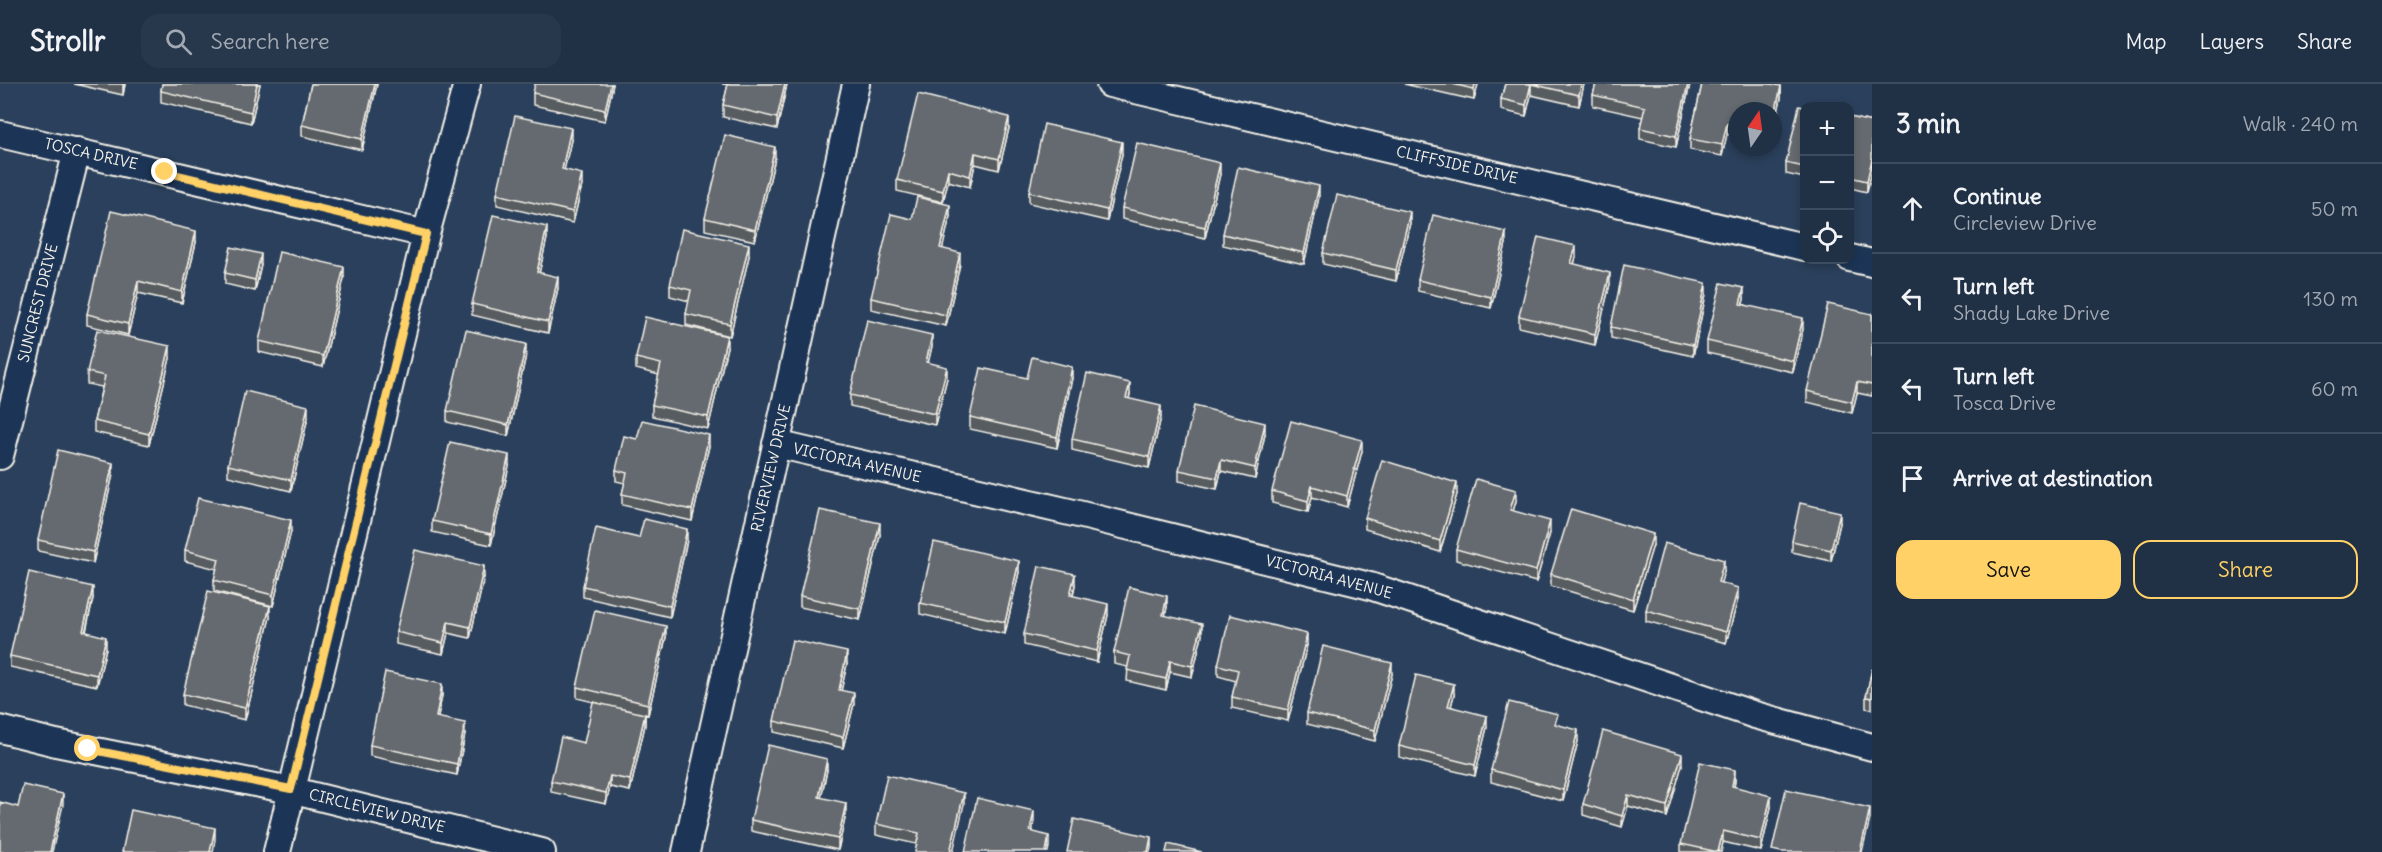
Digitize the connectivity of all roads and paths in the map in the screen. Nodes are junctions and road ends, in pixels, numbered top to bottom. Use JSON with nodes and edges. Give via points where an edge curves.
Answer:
{"nodes":[{"id":1,"x":467,"y":84,"type":"edge"},
{"id":2,"x":856,"y":84,"type":"edge"},
{"id":3,"x":1110,"y":84,"type":"edge"},
{"id":4,"x":0,"y":134,"type":"edge"},
{"id":5,"x":77,"y":151,"type":"junction"},
{"id":6,"x":426,"y":234,"type":"junction"},
{"id":7,"x":1800,"y":246,"type":"edge"},
{"id":8,"x":1854,"y":259,"type":"edge"},
{"id":9,"x":1872,"y":263,"type":"edge"},
{"id":10,"x":776,"y":444,"type":"junction"},
{"id":11,"x":0,"y":456,"type":"edge"},
{"id":12,"x":0,"y":729,"type":"edge"},
{"id":13,"x":1872,"y":747,"type":"edge"},
{"id":14,"x":291,"y":789,"type":"junction"},
{"id":15,"x":277,"y":852,"type":"edge"},
{"id":16,"x":542,"y":852,"type":"edge"},
{"id":17,"x":686,"y":852,"type":"edge"}],
"edges":[{"from":1,"to":6,"type":"street"},
{"from":2,"to":10,"type":"street","name":"RIVERVIEW DRIVE"},
{"from":3,"to":7,"type":"street","name":"CLIFFSIDE DRIVE"},
{"from":4,"to":5,"type":"street","name":"TOSCA DRIVE"},
{"from":5,"to":6,"type":"street","name":"TOSCA DRIVE"},
{"from":5,"to":11,"type":"street","name":"SUNCREST DRIVE"},
{"from":6,"to":14,"type":"street"},
{"from":8,"to":9,"type":"street"},
{"from":10,"to":13,"type":"street","name":"VICTORIA AVENUE","via":[[1370,586],[1755,715]]},
{"from":10,"to":17,"type":"street","name":"RIVERVIEW DRIVE"},
{"from":12,"to":14,"type":"street","name":"CIRCLEVIEW DRIVE"},
{"from":14,"to":15,"type":"street"},
{"from":14,"to":16,"type":"street","name":"CIRCLEVIEW DRIVE"}]}
